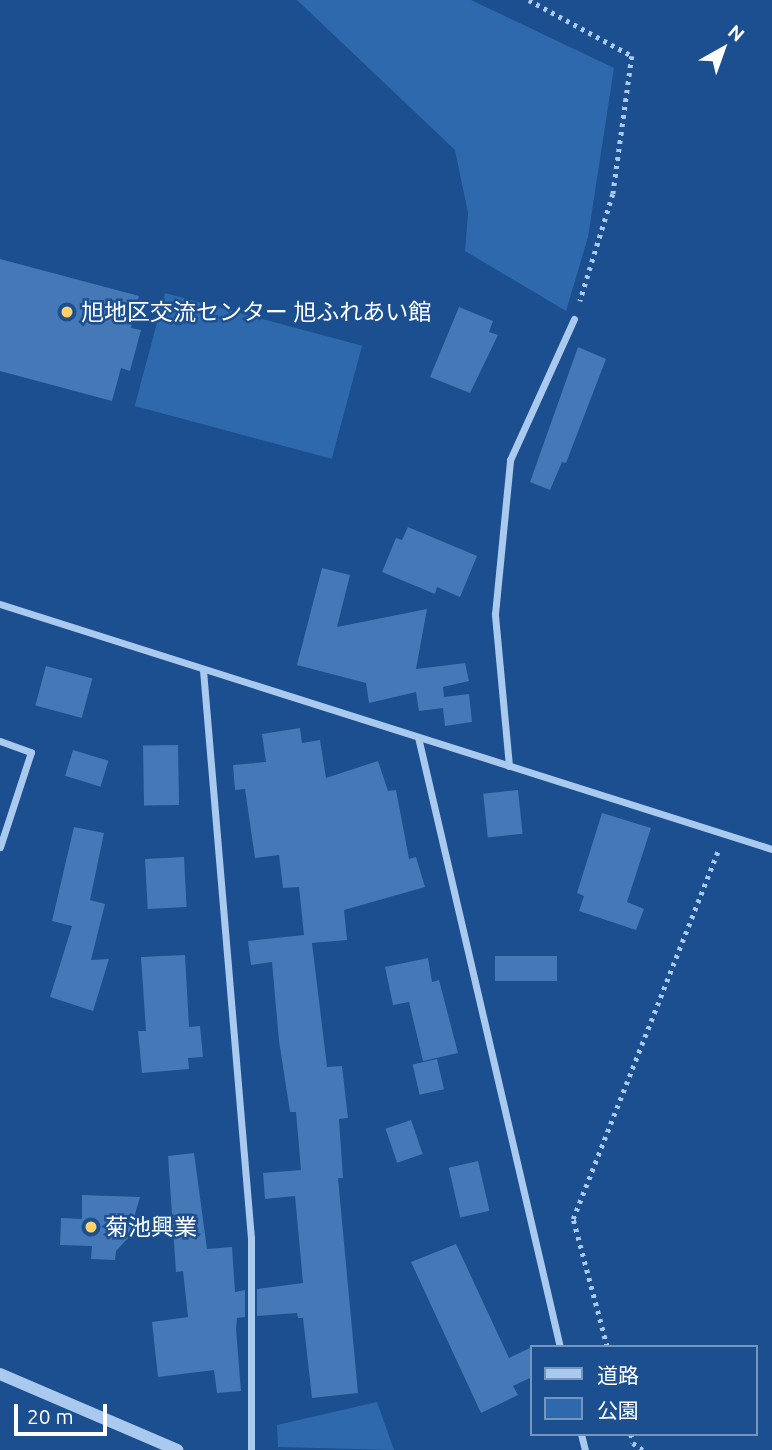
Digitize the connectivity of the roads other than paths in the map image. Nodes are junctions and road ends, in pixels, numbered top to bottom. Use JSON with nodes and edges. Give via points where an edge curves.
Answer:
{"nodes":[{"id":1,"x":575,"y":319,"type":"road end"},
{"id":2,"x":0,"y":604,"type":"edge"},
{"id":3,"x":203,"y":670,"type":"junction"},
{"id":4,"x":418,"y":737,"type":"junction"},
{"id":5,"x":0,"y":741,"type":"edge"},
{"id":6,"x":509,"y":766,"type":"junction"},
{"id":7,"x":0,"y":847,"type":"edge"},
{"id":8,"x":772,"y":849,"type":"edge"},
{"id":9,"x":560,"y":1345,"type":"edge"},
{"id":10,"x":0,"y":1374,"type":"edge"},
{"id":11,"x":177,"y":1450,"type":"edge"},
{"id":12,"x":251,"y":1450,"type":"edge"}],
"edges":[{"from":1,"to":6,"type":"street","via":[[510,460],[495,614]]},
{"from":2,"to":3,"type":"street"},
{"from":3,"to":4,"type":"street"},
{"from":3,"to":12,"type":"street","via":[[251,1238]]},
{"from":4,"to":6,"type":"street"},
{"from":4,"to":9,"type":"street"},
{"from":5,"to":7,"type":"street","via":[[31,752]]},
{"from":6,"to":8,"type":"street"},
{"from":10,"to":11,"type":"street"}]}
